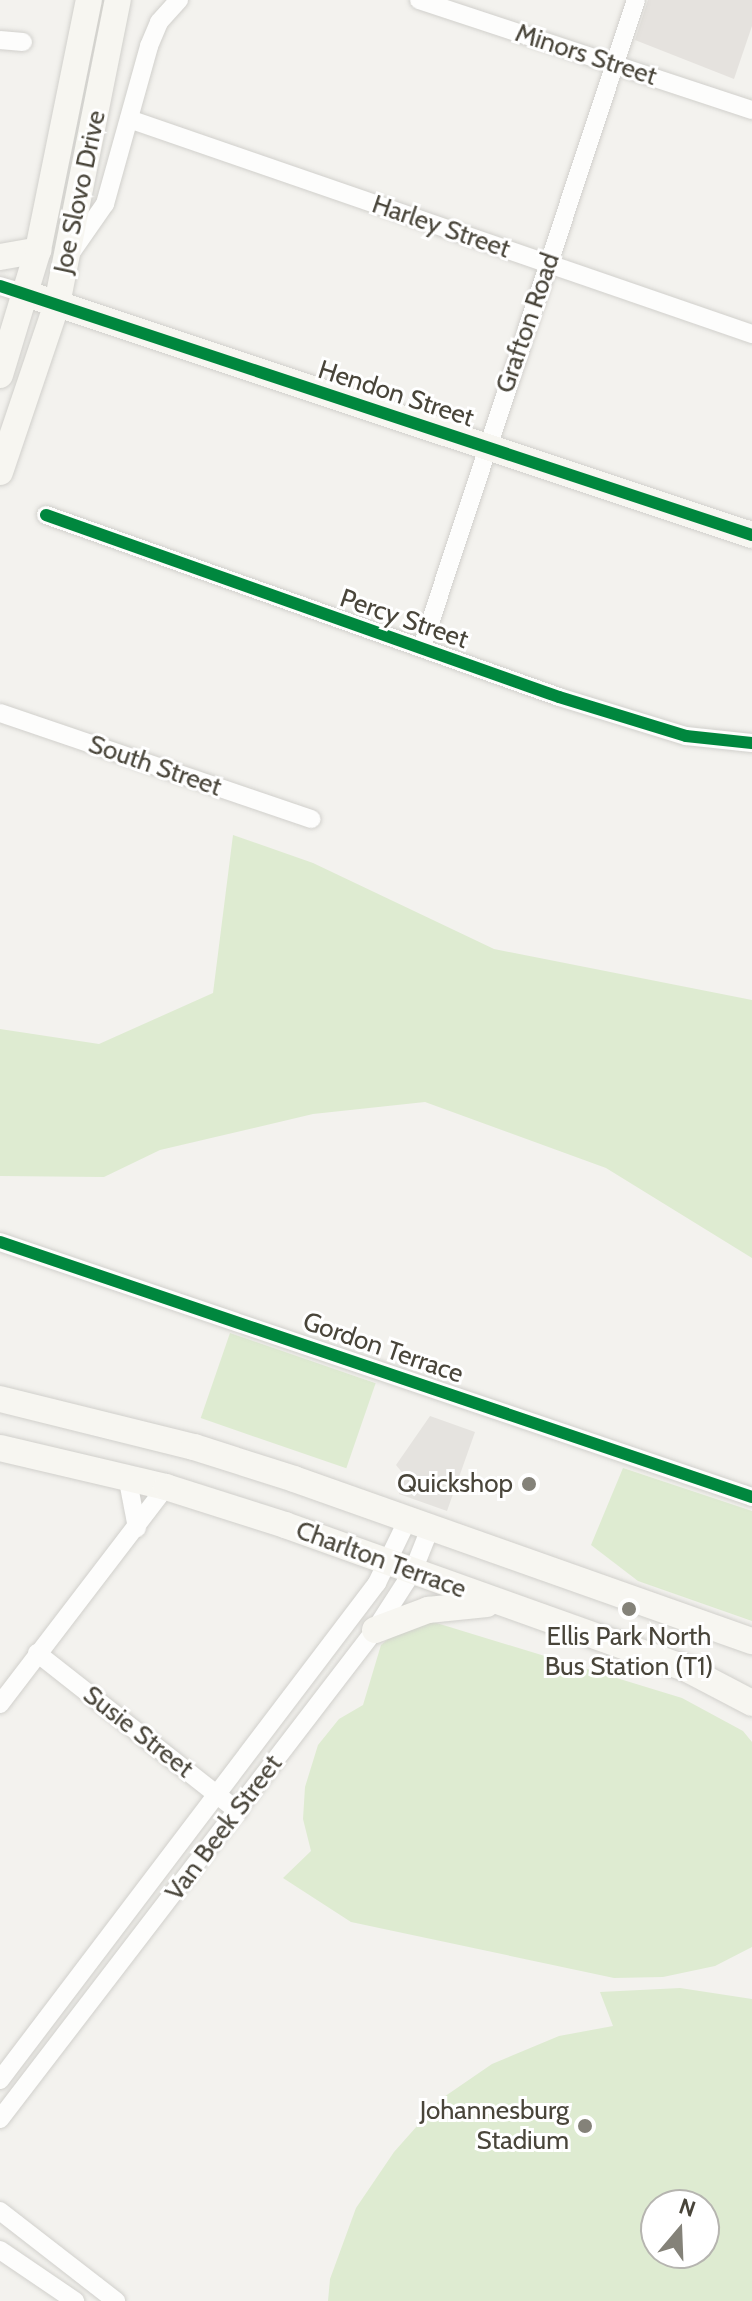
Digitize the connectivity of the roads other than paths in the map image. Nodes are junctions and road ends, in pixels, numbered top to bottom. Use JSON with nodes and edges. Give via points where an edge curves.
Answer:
{"nodes":[{"id":1,"x":89,"y":0,"type":"edge"},
{"id":2,"x":118,"y":0,"type":"edge"},
{"id":3,"x":179,"y":0,"type":"edge"},
{"id":4,"x":419,"y":0,"type":"edge"},
{"id":5,"x":636,"y":0,"type":"edge"},
{"id":6,"x":0,"y":40,"type":"edge"},
{"id":7,"x":23,"y":42,"type":"dead end"},
{"id":8,"x":615,"y":65,"type":"junction"},
{"id":9,"x":752,"y":110,"type":"edge"},
{"id":10,"x":129,"y":119,"type":"junction"},
{"id":11,"x":38,"y":250,"type":"junction"},
{"id":12,"x":0,"y":257,"type":"edge"},
{"id":13,"x":67,"y":259,"type":"junction"},
{"id":14,"x":549,"y":264,"type":"junction"},
{"id":15,"x":0,"y":286,"type":"edge"},
{"id":16,"x":27,"y":294,"type":"junction"},
{"id":17,"x":57,"y":304,"type":"junction"},
{"id":18,"x":752,"y":334,"type":"edge"},
{"id":19,"x":0,"y":375,"type":"edge"},
{"id":20,"x":486,"y":447,"type":"junction"},
{"id":21,"x":0,"y":472,"type":"edge"},
{"id":22,"x":46,"y":515,"type":"dead end"},
{"id":23,"x":752,"y":535,"type":"edge"},
{"id":24,"x":422,"y":647,"type":"junction"},
{"id":25,"x":0,"y":713,"type":"edge"},
{"id":26,"x":752,"y":743,"type":"edge"},
{"id":27,"x":311,"y":819,"type":"dead end"},
{"id":28,"x":0,"y":1242,"type":"edge"},
{"id":29,"x":0,"y":1399,"type":"edge"},
{"id":30,"x":0,"y":1448,"type":"edge"},
{"id":31,"x":127,"y":1476,"type":"junction"},
{"id":32,"x":166,"y":1487,"type":"junction"},
{"id":33,"x":752,"y":1497,"type":"edge"},
{"id":34,"x":420,"y":1523,"type":"junction"},
{"id":35,"x":137,"y":1528,"type":"junction"},
{"id":36,"x":402,"y":1567,"type":"junction"},
{"id":37,"x":499,"y":1604,"type":"junction"},
{"id":38,"x":375,"y":1630,"type":"junction"},
{"id":39,"x":752,"y":1641,"type":"edge"},
{"id":40,"x":37,"y":1653,"type":"junction"},
{"id":41,"x":752,"y":1703,"type":"edge"},
{"id":42,"x":0,"y":1704,"type":"edge"},
{"id":43,"x":216,"y":1793,"type":"junction"},
{"id":44,"x":238,"y":1811,"type":"junction"},
{"id":45,"x":139,"y":1900,"type":"junction"},
{"id":46,"x":160,"y":1913,"type":"junction"},
{"id":47,"x":54,"y":2012,"type":"junction"},
{"id":48,"x":73,"y":2027,"type":"junction"},
{"id":49,"x":0,"y":2080,"type":"edge"},
{"id":50,"x":0,"y":2119,"type":"edge"},
{"id":51,"x":0,"y":2211,"type":"edge"},
{"id":52,"x":0,"y":2250,"type":"edge"},
{"id":53,"x":75,"y":2301,"type":"edge"},
{"id":54,"x":116,"y":2301,"type":"edge"}],
"edges":[{"from":1,"to":11,"type":"main road","name":"Joe Slovo Drive"},
{"from":2,"to":13,"type":"main road","name":"Joe Slovo Drive"},
{"from":3,"to":10,"type":"street","via":[[159,22]]},
{"from":4,"to":8,"type":"street","name":"Minors Street"},
{"from":5,"to":8,"type":"street","name":"Grafton Road"},
{"from":6,"to":7,"type":"street"},
{"from":8,"to":9,"type":"street","name":"Minors Street"},
{"from":8,"to":14,"type":"street","name":"Grafton Road"},
{"from":10,"to":13,"type":"street","via":[[105,204]]},
{"from":10,"to":14,"type":"street","name":"Harley Street"},
{"from":11,"to":12,"type":"main road"},
{"from":11,"to":16,"type":"main road","name":"Joe Slovo Drive"},
{"from":13,"to":17,"type":"main road","name":"Joe Slovo Drive"},
{"from":14,"to":18,"type":"street","name":"Harley Street"},
{"from":14,"to":20,"type":"street","name":"Grafton Road"},
{"from":15,"to":16,"type":"street"},
{"from":16,"to":17,"type":"main road","name":"Hendon Street"},
{"from":16,"to":19,"type":"main road","name":"Joe Slovo Drive"},
{"from":17,"to":20,"type":"main road","name":"Hendon Street"},
{"from":17,"to":21,"type":"main road","name":"Joe Slovo Drive"},
{"from":20,"to":23,"type":"main road","name":"Hendon Street"},
{"from":20,"to":24,"type":"street","name":"Grafton Road"},
{"from":22,"to":24,"type":"street","name":"Percy Street"},
{"from":24,"to":26,"type":"street","name":"Percy Street","via":[[686,736]]},
{"from":25,"to":27,"type":"street","name":"South Street"},
{"from":28,"to":33,"type":"street","name":"Gordon Terrace"},
{"from":29,"to":34,"type":"main road","name":"Charlton Terrace","via":[[194,1447]]},
{"from":30,"to":31,"type":"main road","name":"Charlton Terrace"},
{"from":31,"to":32,"type":"main road","name":"Charlton Terrace"},
{"from":31,"to":35,"type":"street"},
{"from":32,"to":35,"type":"street"},
{"from":32,"to":36,"type":"main road","name":"Charlton Terrace"},
{"from":34,"to":36,"type":"street","name":"Van Beek Street"},
{"from":34,"to":36,"type":"street","name":"Van Beek Street"},
{"from":34,"to":39,"type":"main road","name":"Charlton Terrace"},
{"from":35,"to":40,"type":"street"},
{"from":36,"to":37,"type":"main road","name":"Charlton Terrace"},
{"from":36,"to":38,"type":"street","name":"Van Beek Street"},
{"from":36,"to":43,"type":"street","name":"Van Beek Street"},
{"from":37,"to":38,"type":"main road","via":[[428,1610]]},
{"from":37,"to":41,"type":"main road","name":"Charlton Terrace","via":[[689,1670]]},
{"from":38,"to":44,"type":"street","name":"Van Beek Street"},
{"from":40,"to":42,"type":"street"},
{"from":40,"to":43,"type":"street","name":"Susie Street"},
{"from":43,"to":44,"type":"street","name":"Susie Street"},
{"from":43,"to":45,"type":"street","name":"Van Beek Street"},
{"from":44,"to":46,"type":"street","name":"Van Beek Street"},
{"from":45,"to":46,"type":"street"},
{"from":45,"to":47,"type":"street","name":"Van Beek Street"},
{"from":46,"to":48,"type":"street","name":"Van Beek Street"},
{"from":47,"to":48,"type":"street"},
{"from":47,"to":49,"type":"street","name":"Van Beek Street"},
{"from":48,"to":50,"type":"street","name":"Van Beek Street"},
{"from":51,"to":54,"type":"street"},
{"from":52,"to":53,"type":"street"}]}
